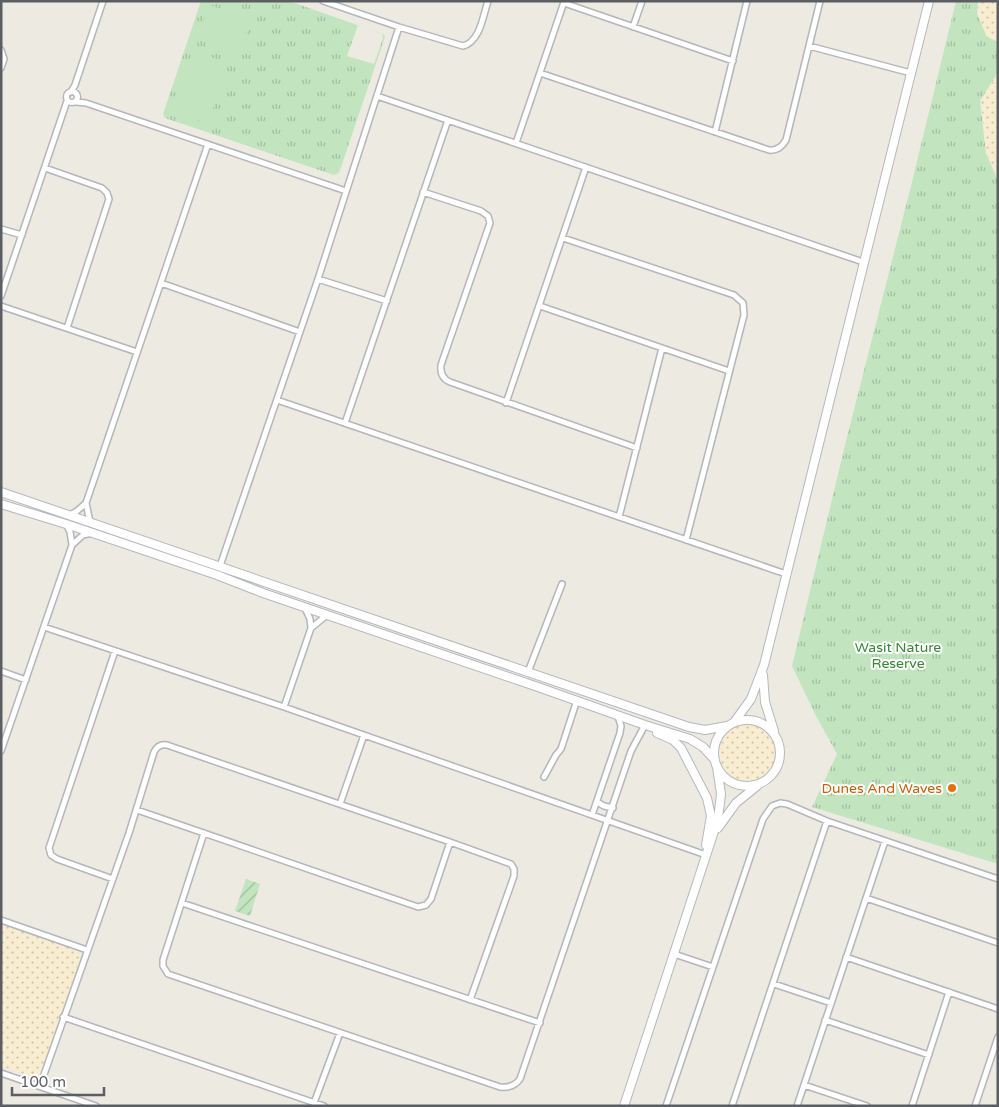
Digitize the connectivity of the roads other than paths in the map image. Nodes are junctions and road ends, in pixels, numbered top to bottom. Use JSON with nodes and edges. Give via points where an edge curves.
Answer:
{"nodes":[{"id":1,"x":96,"y":1,"type":"edge"},
{"id":2,"x":323,"y":1,"type":"edge"},
{"id":3,"x":488,"y":1,"type":"edge"},
{"id":4,"x":642,"y":1,"type":"edge"},
{"id":5,"x":747,"y":1,"type":"edge"},
{"id":6,"x":820,"y":1,"type":"edge"},
{"id":7,"x":928,"y":1,"type":"edge"},
{"id":8,"x":103,"y":2,"type":"edge"},
{"id":9,"x":564,"y":2,"type":"edge"},
{"id":10,"x":399,"y":27,"type":"junction"},
{"id":11,"x":633,"y":27,"type":"junction"},
{"id":12,"x":809,"y":46,"type":"junction"},
{"id":13,"x":1,"y":50,"type":"edge"},
{"id":14,"x":733,"y":61,"type":"junction"},
{"id":15,"x":1,"y":68,"type":"edge"},
{"id":16,"x":540,"y":73,"type":"junction"},
{"id":17,"x":911,"y":73,"type":"junction"},
{"id":18,"x":377,"y":96,"type":"junction"},
{"id":19,"x":73,"y":98,"type":"junction"},
{"id":20,"x":448,"y":120,"type":"junction"},
{"id":21,"x":715,"y":132,"type":"junction"},
{"id":22,"x":516,"y":143,"type":"junction"},
{"id":23,"x":208,"y":144,"type":"junction"},
{"id":24,"x":586,"y":167,"type":"junction"},
{"id":25,"x":45,"y":168,"type":"junction"},
{"id":26,"x":346,"y":191,"type":"junction"},
{"id":27,"x":423,"y":192,"type":"junction"},
{"id":28,"x":1,"y":229,"type":"edge"},
{"id":29,"x":22,"y":235,"type":"junction"},
{"id":30,"x":563,"y":238,"type":"junction"},
{"id":31,"x":863,"y":262,"type":"junction"},
{"id":32,"x":318,"y":279,"type":"junction"},
{"id":33,"x":160,"y":283,"type":"junction"},
{"id":34,"x":1,"y":296,"type":"edge"},
{"id":35,"x":387,"y":301,"type":"junction"},
{"id":36,"x":1,"y":306,"type":"edge"},
{"id":37,"x":540,"y":306,"type":"junction"},
{"id":38,"x":68,"y":328,"type":"junction"},
{"id":39,"x":300,"y":332,"type":"junction"},
{"id":40,"x":662,"y":348,"type":"junction"},
{"id":41,"x":137,"y":352,"type":"junction"},
{"id":42,"x":729,"y":371,"type":"junction"},
{"id":43,"x":276,"y":400,"type":"junction"},
{"id":44,"x":506,"y":403,"type":"junction"},
{"id":45,"x":345,"y":423,"type":"junction"},
{"id":46,"x":637,"y":448,"type":"junction"},
{"id":47,"x":1,"y":492,"type":"edge"},
{"id":48,"x":86,"y":503,"type":"junction"},
{"id":49,"x":1,"y":504,"type":"edge"},
{"id":50,"x":70,"y":515,"type":"junction"},
{"id":51,"x":619,"y":517,"type":"junction"},
{"id":52,"x":90,"y":522,"type":"junction"},
{"id":53,"x":66,"y":524,"type":"junction"},
{"id":54,"x":92,"y":533,"type":"junction"},
{"id":55,"x":686,"y":540,"type":"junction"},
{"id":56,"x":72,"y":545,"type":"junction"},
{"id":57,"x":220,"y":566,"type":"junction"},
{"id":58,"x":786,"y":574,"type":"junction"},
{"id":59,"x":562,"y":584,"type":"dead end"},
{"id":60,"x":304,"y":607,"type":"junction"},
{"id":61,"x":327,"y":615,"type":"junction"},
{"id":62,"x":44,"y":627,"type":"junction"},
{"id":63,"x":310,"y":628,"type":"junction"},
{"id":64,"x":115,"y":651,"type":"junction"},
{"id":65,"x":764,"y":665,"type":"junction"},
{"id":66,"x":1,"y":671,"type":"edge"},
{"id":67,"x":528,"y":672,"type":"junction"},
{"id":68,"x":26,"y":680,"type":"junction"},
{"id":69,"x":538,"y":686,"type":"junction"},
{"id":70,"x":574,"y":688,"type":"junction"},
{"id":71,"x":577,"y":700,"type":"junction"},
{"id":72,"x":284,"y":707,"type":"junction"},
{"id":73,"x":618,"y":716,"type":"junction"},
{"id":74,"x":735,"y":721,"type":"junction"},
{"id":75,"x":647,"y":726,"type":"junction"},
{"id":76,"x":727,"y":726,"type":"junction"},
{"id":77,"x":775,"y":733,"type":"junction"},
{"id":78,"x":364,"y":735,"type":"junction"},
{"id":79,"x":2,"y":749,"type":"edge"},
{"id":80,"x":716,"y":763,"type":"junction"},
{"id":81,"x":544,"y":776,"type":"dead end"},
{"id":82,"x":760,"y":784,"type":"junction"},
{"id":83,"x":597,"y":802,"type":"junction"},
{"id":84,"x":340,"y":804,"type":"junction"},
{"id":85,"x":613,"y":808,"type":"junction"},
{"id":86,"x":137,"y":810,"type":"junction"},
{"id":87,"x":592,"y":815,"type":"junction"},
{"id":88,"x":608,"y":821,"type":"junction"},
{"id":89,"x":827,"y":821,"type":"junction"},
{"id":90,"x":204,"y":834,"type":"junction"},
{"id":91,"x":712,"y":838,"type":"junction"},
{"id":92,"x":884,"y":841,"type":"junction"},
{"id":93,"x":450,"y":842,"type":"junction"},
{"id":94,"x":706,"y":854,"type":"junction"},
{"id":95,"x":113,"y":879,"type":"junction"},
{"id":96,"x":998,"y":879,"type":"edge"},
{"id":97,"x":866,"y":898,"type":"junction"},
{"id":98,"x":182,"y":903,"type":"junction"},
{"id":99,"x":1,"y":920,"type":"edge"},
{"id":100,"x":998,"y":943,"type":"edge"},
{"id":101,"x":87,"y":950,"type":"junction"},
{"id":102,"x":674,"y":954,"type":"junction"},
{"id":103,"x":846,"y":957,"type":"junction"},
{"id":104,"x":713,"y":967,"type":"junction"},
{"id":105,"x":774,"y":984,"type":"junction"},
{"id":106,"x":949,"y":992,"type":"junction"},
{"id":107,"x":470,"y":1000,"type":"junction"},
{"id":108,"x":831,"y":1003,"type":"junction"},
{"id":109,"x":998,"y":1008,"type":"edge"},
{"id":110,"x":63,"y":1018,"type":"junction"},
{"id":111,"x":825,"y":1020,"type":"junction"},
{"id":112,"x":540,"y":1023,"type":"junction"},
{"id":113,"x":340,"y":1032,"type":"junction"},
{"id":114,"x":998,"y":1037,"type":"edge"},
{"id":115,"x":929,"y":1055,"type":"junction"},
{"id":116,"x":1,"y":1073,"type":"edge"},
{"id":117,"x":804,"y":1085,"type":"junction"},
{"id":118,"x":40,"y":1086,"type":"junction"},
{"id":119,"x":314,"y":1103,"type":"junction"},
{"id":120,"x":96,"y":1106,"type":"edge"},
{"id":121,"x":324,"y":1106,"type":"edge"},
{"id":122,"x":624,"y":1106,"type":"edge"},
{"id":123,"x":666,"y":1106,"type":"edge"},
{"id":124,"x":732,"y":1106,"type":"edge"},
{"id":125,"x":797,"y":1106,"type":"edge"},
{"id":126,"x":867,"y":1106,"type":"edge"},
{"id":127,"x":912,"y":1106,"type":"edge"},
{"id":128,"x":975,"y":1106,"type":"edge"}],
"edges":[{"from":1,"to":8,"type":"street"},
{"from":2,"to":10,"type":"street"},
{"from":3,"to":10,"type":"street","via":[[476,36],[467,45],[458,46]]},
{"from":4,"to":11,"type":"street"},
{"from":5,"to":14,"type":"street"},
{"from":6,"to":12,"type":"street"},
{"from":7,"to":17,"type":"main road"},
{"from":8,"to":19,"type":"street"},
{"from":9,"to":11,"type":"street"},
{"from":9,"to":16,"type":"street"},
{"from":10,"to":18,"type":"street"},
{"from":11,"to":14,"type":"street"},
{"from":12,"to":17,"type":"street"},
{"from":12,"to":21,"type":"street","via":[[782,146],[769,150]]},
{"from":13,"to":15,"type":"street","via":[[4,59]]},
{"from":14,"to":21,"type":"street"},
{"from":16,"to":21,"type":"street"},
{"from":16,"to":22,"type":"street"},
{"from":17,"to":31,"type":"main road"},
{"from":18,"to":20,"type":"street"},
{"from":18,"to":26,"type":"street"},
{"from":19,"to":23,"type":"street"},
{"from":19,"to":25,"type":"street"},
{"from":20,"to":22,"type":"street"},
{"from":20,"to":27,"type":"street"},
{"from":22,"to":24,"type":"street"},
{"from":23,"to":26,"type":"street"},
{"from":23,"to":33,"type":"street"},
{"from":24,"to":30,"type":"street"},
{"from":24,"to":31,"type":"street"},
{"from":25,"to":29,"type":"street"},
{"from":25,"to":38,"type":"street","via":[[100,186],[108,196]]},
{"from":26,"to":32,"type":"street"},
{"from":27,"to":35,"type":"street"},
{"from":27,"to":44,"type":"street","via":[[481,210],[488,216],[490,226],[441,372],[450,382]]},
{"from":28,"to":29,"type":"street"},
{"from":29,"to":34,"type":"street"},
{"from":30,"to":37,"type":"street"},
{"from":30,"to":42,"type":"street","via":[[737,297],[744,310]]},
{"from":31,"to":58,"type":"main road"},
{"from":32,"to":35,"type":"street"},
{"from":32,"to":39,"type":"street"},
{"from":33,"to":39,"type":"street"},
{"from":33,"to":41,"type":"street"},
{"from":35,"to":45,"type":"street"},
{"from":36,"to":38,"type":"street"},
{"from":37,"to":40,"type":"street"},
{"from":37,"to":44,"type":"street"},
{"from":38,"to":41,"type":"street"},
{"from":39,"to":43,"type":"street"},
{"from":40,"to":42,"type":"street"},
{"from":40,"to":46,"type":"street"},
{"from":41,"to":48,"type":"street"},
{"from":42,"to":55,"type":"street"},
{"from":43,"to":45,"type":"street"},
{"from":43,"to":57,"type":"street"},
{"from":44,"to":46,"type":"street"},
{"from":45,"to":51,"type":"street"},
{"from":46,"to":51,"type":"street"},
{"from":47,"to":50,"type":"main road"},
{"from":48,"to":50,"type":"street"},
{"from":48,"to":52,"type":"street"},
{"from":49,"to":53,"type":"main road"},
{"from":50,"to":52,"type":"main road"},
{"from":51,"to":55,"type":"street"},
{"from":52,"to":57,"type":"main road"},
{"from":53,"to":54,"type":"main road"},
{"from":53,"to":56,"type":"street"},
{"from":54,"to":56,"type":"street","via":[[83,535]]},
{"from":54,"to":60,"type":"main road"},
{"from":55,"to":58,"type":"street"},
{"from":56,"to":62,"type":"street"},
{"from":57,"to":67,"type":"main road"},
{"from":58,"to":65,"type":"main road"},
{"from":59,"to":67,"type":"street"},
{"from":60,"to":61,"type":"main road"},
{"from":60,"to":63,"type":"street"},
{"from":61,"to":63,"type":"street"},
{"from":61,"to":69,"type":"main road"},
{"from":62,"to":64,"type":"street"},
{"from":62,"to":68,"type":"street"},
{"from":63,"to":72,"type":"street"},
{"from":64,"to":72,"type":"street"},
{"from":64,"to":95,"type":"street","via":[[49,848],[57,859]]},
{"from":65,"to":74,"type":"main road","via":[[751,699]]},
{"from":65,"to":77,"type":"main road","via":[[764,695]]},
{"from":66,"to":68,"type":"street"},
{"from":67,"to":70,"type":"main road"},
{"from":68,"to":79,"type":"street"},
{"from":69,"to":70,"type":"main road","via":[[571,693]]},
{"from":69,"to":71,"type":"main road"},
{"from":70,"to":76,"type":"main road","via":[[695,729]]},
{"from":71,"to":73,"type":"main road"},
{"from":71,"to":81,"type":"street","via":[[562,749]]},
{"from":72,"to":78,"type":"street"},
{"from":73,"to":75,"type":"main road"},
{"from":73,"to":83,"type":"street","via":[[621,731]]},
{"from":74,"to":76,"type":"main road"},
{"from":74,"to":77,"type":"main road","via":[[752,719]]},
{"from":75,"to":80,"type":"main road","via":[[694,741]]},
{"from":75,"to":85,"type":"street","via":[[632,751]]},
{"from":75,"to":94,"type":"main road","via":[[681,748],[707,798],[711,816]]},
{"from":76,"to":80,"type":"main road","via":[[716,741]]},
{"from":77,"to":82,"type":"main road","via":[[780,744],[780,761],[771,776]]},
{"from":78,"to":84,"type":"street"},
{"from":78,"to":87,"type":"street"},
{"from":80,"to":82,"type":"main road","via":[[728,780],[735,784]]},
{"from":80,"to":91,"type":"main road","via":[[721,800]]},
{"from":82,"to":91,"type":"main road","via":[[736,803]]},
{"from":83,"to":85,"type":"street"},
{"from":83,"to":87,"type":"street"},
{"from":84,"to":86,"type":"street","via":[[164,745],[154,752]]},
{"from":84,"to":93,"type":"street"},
{"from":85,"to":88,"type":"street"},
{"from":86,"to":90,"type":"street"},
{"from":86,"to":95,"type":"street"},
{"from":87,"to":88,"type":"street"},
{"from":88,"to":94,"type":"street"},
{"from":88,"to":112,"type":"street"},
{"from":89,"to":92,"type":"street"},
{"from":89,"to":104,"type":"street","via":[[780,803],[767,811]]},
{"from":89,"to":105,"type":"street"},
{"from":90,"to":93,"type":"street","via":[[418,907],[431,899]]},
{"from":90,"to":98,"type":"street"},
{"from":91,"to":94,"type":"main road"},
{"from":92,"to":96,"type":"street"},
{"from":92,"to":97,"type":"street"},
{"from":93,"to":107,"type":"street","via":[[508,863],[514,871]]},
{"from":94,"to":102,"type":"main road"},
{"from":95,"to":101,"type":"street"},
{"from":97,"to":100,"type":"street"},
{"from":97,"to":103,"type":"street"},
{"from":98,"to":107,"type":"street"},
{"from":98,"to":113,"type":"street","via":[[163,960],[168,974]]},
{"from":99,"to":101,"type":"street"},
{"from":101,"to":110,"type":"street"},
{"from":102,"to":104,"type":"street"},
{"from":102,"to":122,"type":"main road"},
{"from":103,"to":106,"type":"street"},
{"from":103,"to":108,"type":"street"},
{"from":104,"to":123,"type":"street"},
{"from":105,"to":108,"type":"street"},
{"from":105,"to":124,"type":"street"},
{"from":106,"to":109,"type":"street"},
{"from":106,"to":115,"type":"street"},
{"from":107,"to":112,"type":"street"},
{"from":108,"to":111,"type":"street"},
{"from":110,"to":118,"type":"street"},
{"from":110,"to":119,"type":"street"},
{"from":111,"to":115,"type":"street"},
{"from":111,"to":117,"type":"street"},
{"from":112,"to":113,"type":"street","via":[[520,1079],[514,1086],[505,1088]]},
{"from":113,"to":119,"type":"street"},
{"from":114,"to":128,"type":"street"},
{"from":115,"to":127,"type":"street"},
{"from":116,"to":118,"type":"street"},
{"from":117,"to":125,"type":"street"},
{"from":117,"to":126,"type":"street"},
{"from":118,"to":120,"type":"street"},
{"from":119,"to":121,"type":"street"}]}
